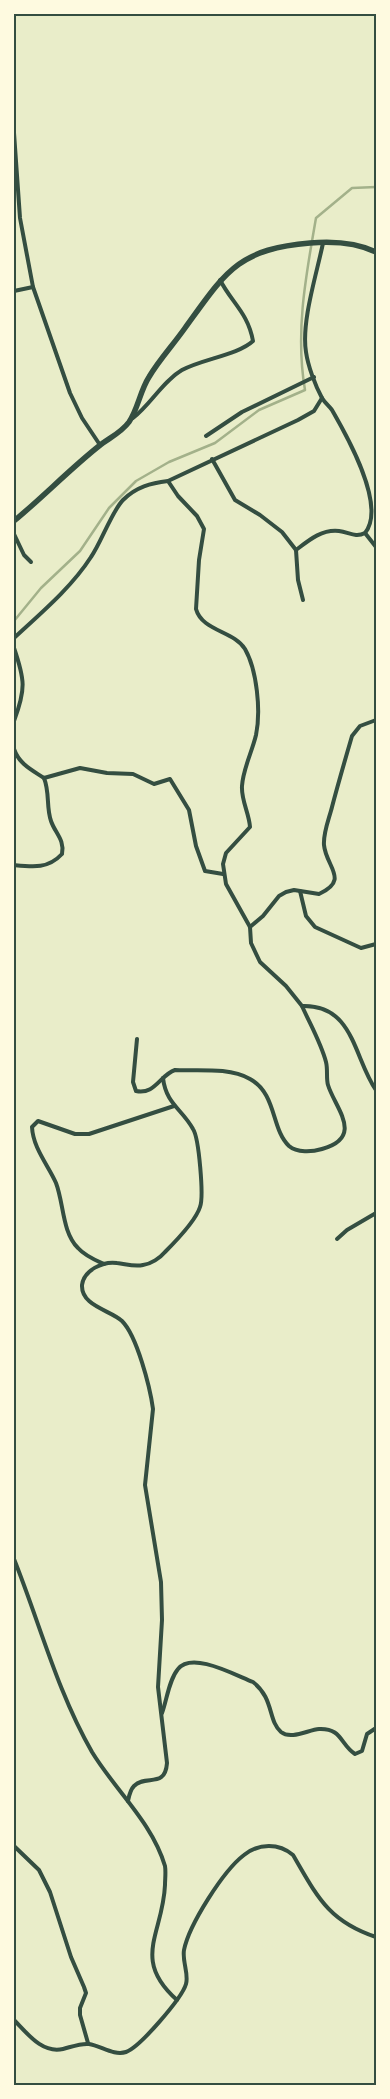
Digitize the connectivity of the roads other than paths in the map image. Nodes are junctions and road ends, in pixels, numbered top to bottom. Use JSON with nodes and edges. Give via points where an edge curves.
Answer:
{"nodes":[{"id":1,"x":14,"y":133,"type":"edge"},
{"id":2,"x":321,"y":243,"type":"junction"},
{"id":3,"x":376,"y":252,"type":"edge"},
{"id":4,"x":220,"y":280,"type":"junction"},
{"id":5,"x":33,"y":286,"type":"junction"},
{"id":6,"x":14,"y":291,"type":"edge"},
{"id":7,"x":312,"y":378,"type":"junction"},
{"id":8,"x":322,"y":398,"type":"junction"},
{"id":9,"x":130,"y":421,"type":"junction"},
{"id":10,"x":206,"y":436,"type":"dead end"},
{"id":11,"x":100,"y":445,"type":"junction"},
{"id":12,"x":212,"y":459,"type":"junction"},
{"id":13,"x":168,"y":481,"type":"junction"},
{"id":14,"x":370,"y":488,"type":"junction"},
{"id":15,"x":376,"y":489,"type":"edge"},
{"id":16,"x":14,"y":521,"type":"edge"},
{"id":17,"x":366,"y":533,"type":"junction"},
{"id":18,"x":14,"y":534,"type":"edge"},
{"id":19,"x":376,"y":547,"type":"edge"},
{"id":20,"x":296,"y":550,"type":"junction"},
{"id":21,"x":31,"y":562,"type":"dead end"},
{"id":22,"x":303,"y":600,"type":"dead end"},
{"id":23,"x":14,"y":638,"type":"edge"},
{"id":24,"x":14,"y":648,"type":"edge"},
{"id":25,"x":376,"y":720,"type":"edge"},
{"id":26,"x":14,"y":721,"type":"edge"},
{"id":27,"x":14,"y":749,"type":"edge"},
{"id":28,"x":44,"y":778,"type":"junction"},
{"id":29,"x":14,"y":865,"type":"edge"},
{"id":30,"x":223,"y":874,"type":"junction"},
{"id":31,"x":300,"y":891,"type":"junction"},
{"id":32,"x":250,"y":927,"type":"junction"},
{"id":33,"x":376,"y":944,"type":"edge"},
{"id":34,"x":302,"y":1006,"type":"junction"},
{"id":35,"x":137,"y":1039,"type":"dead end"},
{"id":36,"x":163,"y":1078,"type":"junction"},
{"id":37,"x":376,"y":1090,"type":"edge"},
{"id":38,"x":174,"y":1106,"type":"junction"},
{"id":39,"x":376,"y":1213,"type":"edge"},
{"id":40,"x":337,"y":1239,"type":"dead end"},
{"id":41,"x":104,"y":1264,"type":"junction"},
{"id":42,"x":14,"y":1560,"type":"edge"},
{"id":43,"x":161,"y":1715,"type":"junction"},
{"id":44,"x":376,"y":1728,"type":"edge"},
{"id":45,"x":128,"y":1801,"type":"junction"},
{"id":46,"x":14,"y":1846,"type":"edge"},
{"id":47,"x":376,"y":1937,"type":"edge"},
{"id":48,"x":177,"y":2000,"type":"junction"},
{"id":49,"x":14,"y":2020,"type":"edge"},
{"id":50,"x":88,"y":2044,"type":"junction"}],
"edges":[{"from":1,"to":5,"type":"street","via":[[20,218]]},
{"from":2,"to":3,"type":"main road","via":[[345,243]]},
{"from":2,"to":4,"type":"main road","via":[[273,248],[256,254]]},
{"from":2,"to":7,"type":"street","via":[[305,336]]},
{"from":4,"to":9,"type":"main road","via":[[148,378]]},
{"from":4,"to":9,"type":"street","via":[[243,312],[254,342],[176,374]]},
{"from":5,"to":6,"type":"street"},
{"from":5,"to":11,"type":"street","via":[[70,393]]},
{"from":7,"to":8,"type":"street"},
{"from":7,"to":10,"type":"street","via":[[242,412]]},
{"from":8,"to":12,"type":"street","via":[[309,414]]},
{"from":8,"to":14,"type":"street","via":[[331,409]]},
{"from":9,"to":11,"type":"main road"},
{"from":11,"to":16,"type":"main road"},
{"from":12,"to":13,"type":"street"},
{"from":12,"to":20,"type":"street","via":[[235,500],[282,532]]},
{"from":13,"to":23,"type":"street","via":[[140,487],[122,501],[82,570]]},
{"from":13,"to":30,"type":"street","via":[[204,529],[197,614],[245,649],[258,692],[257,727],[242,787],[250,827],[226,853]]},
{"from":14,"to":15,"type":"street"},
{"from":14,"to":17,"type":"street","via":[[372,512]]},
{"from":17,"to":19,"type":"street"},
{"from":17,"to":20,"type":"street","via":[[354,536],[337,530],[319,534]]},
{"from":18,"to":21,"type":"street"},
{"from":20,"to":22,"type":"street"},
{"from":24,"to":26,"type":"street","via":[[23,692]]},
{"from":25,"to":31,"type":"street","via":[[360,726],[352,736],[324,835],[325,851],[335,880],[319,894]]},
{"from":27,"to":28,"type":"street","via":[[24,765]]},
{"from":28,"to":29,"type":"street","via":[[48,788],[50,820],[62,840],[62,854],[40,867]]},
{"from":28,"to":30,"type":"street","via":[[80,768],[133,774],[154,784],[170,779],[189,810],[205,871]]},
{"from":30,"to":32,"type":"street"},
{"from":31,"to":32,"type":"street","via":[[279,896]]},
{"from":31,"to":33,"type":"street","via":[[306,916],[315,927],[361,948]]},
{"from":32,"to":34,"type":"street","via":[[251,943],[260,962]]},
{"from":34,"to":36,"type":"street","via":[[326,1062],[330,1092],[344,1119],[342,1136],[336,1143],[300,1151],[291,1148],[281,1134],[269,1100],[257,1083],[248,1078],[231,1072],[175,1070]]},
{"from":34,"to":37,"type":"street","via":[[326,1009],[346,1027]]},
{"from":35,"to":36,"type":"street","via":[[134,1089],[139,1092],[149,1090]]},
{"from":36,"to":38,"type":"street"},
{"from":38,"to":41,"type":"street","via":[[196,1134],[202,1196],[200,1209],[156,1260],[131,1266],[115,1262]]},
{"from":38,"to":41,"type":"street","via":[[89,1134],[75,1134],[38,1122],[32,1127],[39,1151],[56,1184],[70,1237],[88,1257]]},
{"from":39,"to":40,"type":"street"},
{"from":41,"to":43,"type":"street","via":[[86,1275],[83,1292],[88,1300],[112,1313],[129,1328],[152,1397],[145,1485],[161,1582],[158,1687]]},
{"from":42,"to":45,"type":"street","via":[[59,1684],[92,1752]]},
{"from":43,"to":44,"type":"street","via":[[178,1668],[193,1661],[253,1682],[267,1698],[276,1725],[286,1734],[328,1730],[339,1734],[355,1754],[362,1751],[367,1734]]},
{"from":43,"to":45,"type":"street","via":[[167,1763],[165,1774],[137,1784],[132,1788]]},
{"from":45,"to":48,"type":"street","via":[[151,1834],[165,1868],[164,1894],[151,1955],[163,1988]]},
{"from":46,"to":50,"type":"street","via":[[39,1870],[48,1886],[86,1993],[80,2015]]},
{"from":47,"to":48,"type":"street","via":[[336,1918],[323,1905],[287,1850],[277,1846],[260,1847],[244,1854],[209,1896],[184,1952],[186,1985]]},
{"from":48,"to":50,"type":"street","via":[[149,2033],[126,2052],[116,2053]]},
{"from":49,"to":50,"type":"street","via":[[39,2044],[51,2050]]}]}
